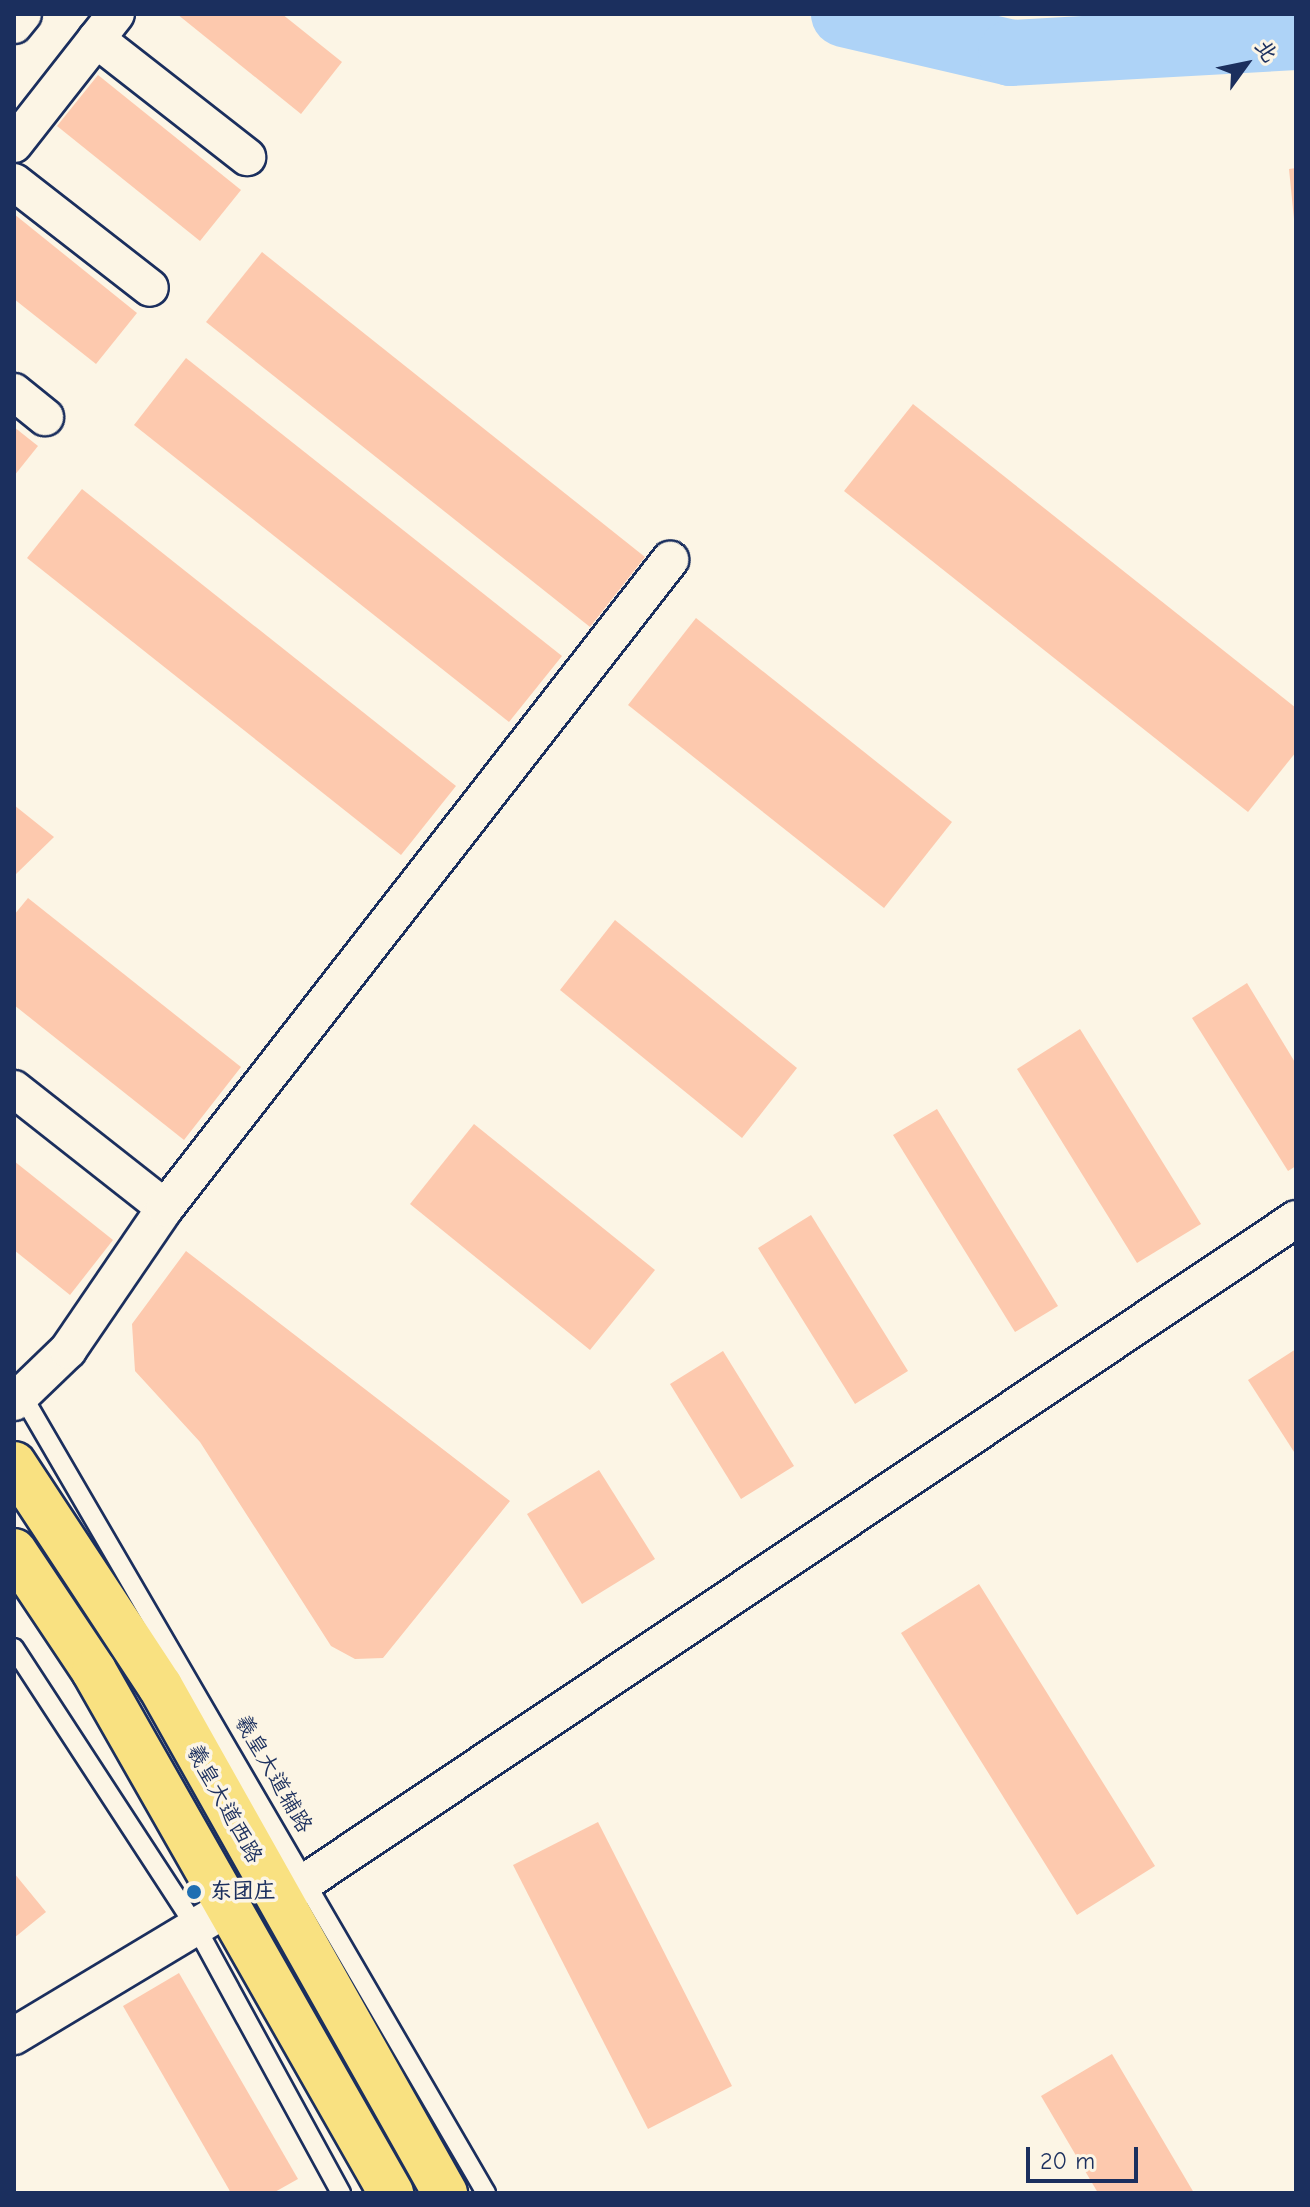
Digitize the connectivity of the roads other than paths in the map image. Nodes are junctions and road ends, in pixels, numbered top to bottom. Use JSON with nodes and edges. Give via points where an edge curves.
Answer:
{"nodes":[{"id":1,"x":23,"y":14,"type":"edge"},
{"id":2,"x":14,"y":25,"type":"edge"},
{"id":3,"x":106,"y":27,"type":"edge"},
{"id":4,"x":14,"y":144,"type":"edge"},
{"id":5,"x":247,"y":157,"type":"dead end"},
{"id":6,"x":14,"y":182,"type":"edge"},
{"id":7,"x":150,"y":288,"type":"dead end"},
{"id":8,"x":14,"y":392,"type":"edge"},
{"id":9,"x":45,"y":417,"type":"dead end"},
{"id":10,"x":670,"y":560,"type":"dead end"},
{"id":11,"x":14,"y":1089,"type":"edge"},
{"id":12,"x":165,"y":1208,"type":"junction"},
{"id":13,"x":1296,"y":1219,"type":"edge"},
{"id":14,"x":17,"y":1394,"type":"edge"},
{"id":15,"x":14,"y":1464,"type":"edge"},
{"id":16,"x":14,"y":1551,"type":"edge"},
{"id":17,"x":14,"y":1648,"type":"edge"},
{"id":18,"x":293,"y":1892,"type":"junction"},
{"id":19,"x":212,"y":1917,"type":"junction"},
{"id":20,"x":14,"y":2036,"type":"edge"},
{"id":21,"x":341,"y":2193,"type":"edge"},
{"id":22,"x":391,"y":2193,"type":"edge"},
{"id":23,"x":445,"y":2193,"type":"edge"},
{"id":24,"x":486,"y":2193,"type":"edge"}],
"edges":[{"from":1,"to":2,"type":"street"},
{"from":3,"to":4,"type":"street"},
{"from":3,"to":5,"type":"street"},
{"from":6,"to":7,"type":"street"},
{"from":8,"to":9,"type":"street"},
{"from":10,"to":12,"type":"street"},
{"from":11,"to":12,"type":"street"},
{"from":12,"to":14,"type":"street","via":[[68,1350]]},
{"from":13,"to":18,"type":"street"},
{"from":14,"to":18,"type":"lane","name":"羲皇大道辅路"},
{"from":15,"to":18,"type":"main road","name":"羲皇大道西路"},
{"from":16,"to":19,"type":"main road","name":"羲皇大道西路","via":[[94,1671]]},
{"from":17,"to":19,"type":"lane"},
{"from":18,"to":23,"type":"main road","name":"羲皇大道西路"},
{"from":18,"to":24,"type":"lane","name":"羲皇大道辅路"},
{"from":19,"to":20,"type":"street"},
{"from":19,"to":21,"type":"lane"},
{"from":19,"to":22,"type":"main road","name":"羲皇大道西路"}]}
